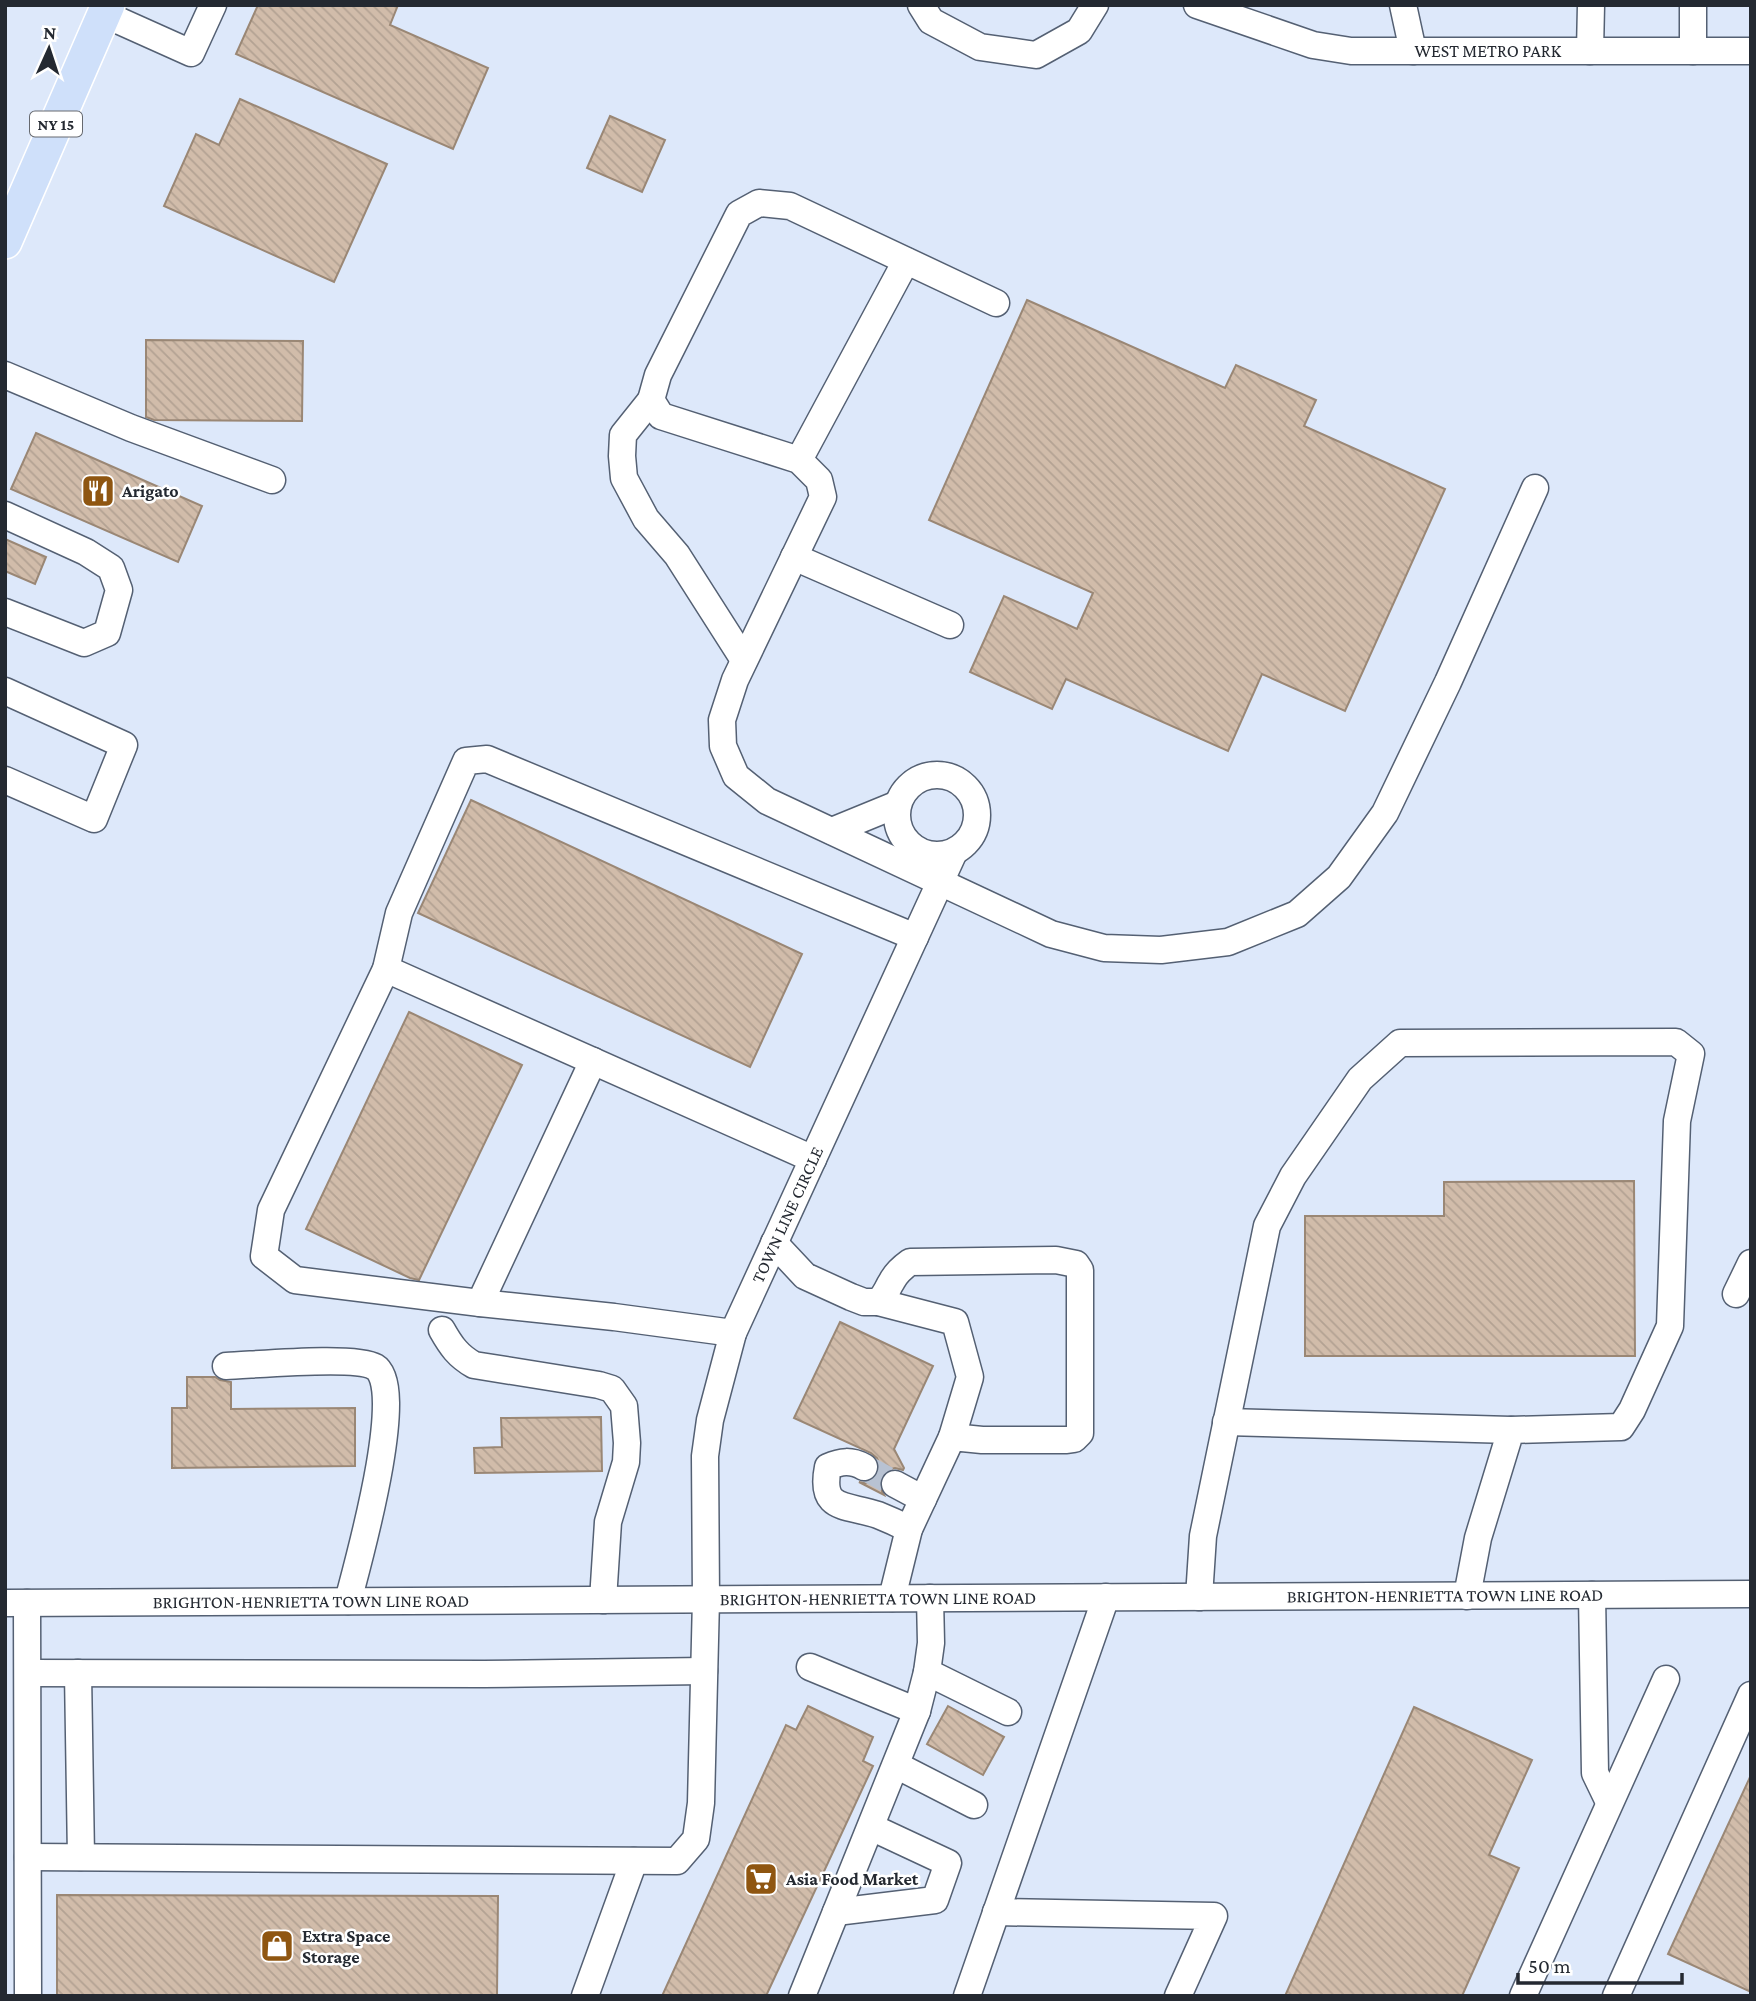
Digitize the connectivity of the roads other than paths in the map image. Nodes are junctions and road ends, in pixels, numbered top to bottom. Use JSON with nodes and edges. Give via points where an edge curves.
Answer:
{"nodes":[{"id":1,"x":212,"y":5,"type":"edge"},
{"id":2,"x":922,"y":5,"type":"edge"},
{"id":3,"x":1095,"y":5,"type":"edge"},
{"id":4,"x":1197,"y":5,"type":"edge"},
{"id":5,"x":1402,"y":5,"type":"edge"},
{"id":6,"x":1591,"y":5,"type":"edge"},
{"id":7,"x":1693,"y":5,"type":"edge"},
{"id":8,"x":106,"y":10,"type":"edge"},
{"id":9,"x":1413,"y":51,"type":"junction"},
{"id":10,"x":1590,"y":51,"type":"junction"},
{"id":11,"x":1693,"y":51,"type":"junction"},
{"id":12,"x":1751,"y":51,"type":"edge"},
{"id":13,"x":5,"y":242,"type":"edge"},
{"id":14,"x":906,"y":261,"type":"junction"},
{"id":15,"x":996,"y":303,"type":"dead end"},
{"id":16,"x":5,"y":375,"type":"edge"},
{"id":17,"x":651,"y":400,"type":"junction"},
{"id":18,"x":799,"y":460,"type":"junction"},
{"id":19,"x":272,"y":480,"type":"dead end"},
{"id":20,"x":1535,"y":488,"type":"dead end"},
{"id":21,"x":5,"y":515,"type":"edge"},
{"id":22,"x":794,"y":557,"type":"junction"},
{"id":23,"x":5,"y":612,"type":"edge"},
{"id":24,"x":950,"y":625,"type":"dead end"},
{"id":25,"x":744,"y":660,"type":"junction"},
{"id":26,"x":5,"y":691,"type":"edge"},
{"id":27,"x":5,"y":779,"type":"edge"},
{"id":28,"x":898,"y":804,"type":"junction"},
{"id":29,"x":832,"y":831,"type":"junction"},
{"id":30,"x":954,"y":852,"type":"junction"},
{"id":31,"x":940,"y":882,"type":"junction"},
{"id":32,"x":915,"y":937,"type":"junction"},
{"id":33,"x":386,"y":969,"type":"junction"},
{"id":34,"x":593,"y":1060,"type":"junction"},
{"id":35,"x":813,"y":1158,"type":"junction"},
{"id":36,"x":774,"y":1243,"type":"junction"},
{"id":37,"x":1751,"y":1263,"type":"edge"},
{"id":38,"x":805,"y":1276,"type":"junction"},
{"id":39,"x":757,"y":1280,"type":"junction"},
{"id":40,"x":1736,"y":1294,"type":"dead end"},
{"id":41,"x":878,"y":1302,"type":"junction"},
{"id":42,"x":480,"y":1303,"type":"junction"},
{"id":43,"x":442,"y":1330,"type":"dead end"},
{"id":44,"x":733,"y":1333,"type":"junction"},
{"id":45,"x":226,"y":1366,"type":"dead end"},
{"id":46,"x":1226,"y":1422,"type":"junction"},
{"id":47,"x":1511,"y":1430,"type":"junction"},
{"id":48,"x":952,"y":1437,"type":"junction"},
{"id":49,"x":864,"y":1467,"type":"tunnel mouth"},
{"id":50,"x":895,"y":1485,"type":"tunnel mouth"},
{"id":51,"x":923,"y":1499,"type":"junction"},
{"id":52,"x":909,"y":1529,"type":"junction"},
{"id":53,"x":1751,"y":1594,"type":"edge"},
{"id":54,"x":1592,"y":1595,"type":"junction"},
{"id":55,"x":1467,"y":1596,"type":"junction"},
{"id":56,"x":1106,"y":1597,"type":"junction"},
{"id":57,"x":1199,"y":1597,"type":"junction"},
{"id":58,"x":892,"y":1598,"type":"junction"},
{"id":59,"x":930,"y":1598,"type":"junction"},
{"id":60,"x":706,"y":1599,"type":"junction"},
{"id":61,"x":603,"y":1600,"type":"junction"},
{"id":62,"x":348,"y":1601,"type":"junction"},
{"id":63,"x":16,"y":1602,"type":"edge"},
{"id":64,"x":810,"y":1667,"type":"dead end"},
{"id":65,"x":704,"y":1671,"type":"junction"},
{"id":66,"x":927,"y":1672,"type":"junction"},
{"id":67,"x":78,"y":1673,"type":"junction"},
{"id":68,"x":1666,"y":1679,"type":"dead end"},
{"id":69,"x":1751,"y":1695,"type":"edge"},
{"id":70,"x":19,"y":1698,"type":"edge"},
{"id":71,"x":917,"y":1711,"type":"junction"},
{"id":72,"x":1008,"y":1712,"type":"dead end"},
{"id":73,"x":896,"y":1765,"type":"junction"},
{"id":74,"x":1609,"y":1802,"type":"junction"},
{"id":75,"x":974,"y":1805,"type":"dead end"},
{"id":76,"x":870,"y":1827,"type":"junction"},
{"id":77,"x":28,"y":1857,"type":"junction"},
{"id":78,"x":81,"y":1857,"type":"junction"},
{"id":79,"x":634,"y":1861,"type":"junction"},
{"id":80,"x":836,"y":1912,"type":"junction"},
{"id":81,"x":996,"y":1912,"type":"junction"},
{"id":82,"x":17,"y":1940,"type":"edge"},
{"id":83,"x":21,"y":1983,"type":"edge"},
{"id":84,"x":965,"y":1992,"type":"edge"},
{"id":85,"x":585,"y":1996,"type":"edge"},
{"id":86,"x":802,"y":1996,"type":"edge"},
{"id":87,"x":1178,"y":1996,"type":"edge"},
{"id":88,"x":1523,"y":1996,"type":"edge"},
{"id":89,"x":1616,"y":1996,"type":"edge"}],
"edges":[{"from":1,"to":8,"type":"street","via":[[191,53]]},
{"from":2,"to":3,"type":"street","via":[[931,21],[980,47],[1036,55],[1079,31]]},
{"from":4,"to":9,"type":"street","name":"WEST METRO PARK","via":[[1313,46]]},
{"from":5,"to":9,"type":"street"},
{"from":6,"to":10,"type":"street"},
{"from":7,"to":11,"type":"street"},
{"from":8,"to":13,"type":"main road","number":"NY 15"},
{"from":9,"to":10,"type":"street","name":"WEST METRO PARK"},
{"from":10,"to":11,"type":"street","name":"WEST METRO PARK"},
{"from":11,"to":12,"type":"street","name":"WEST METRO PARK"},
{"from":14,"to":15,"type":"street"},
{"from":14,"to":17,"type":"street","via":[[790,206],[759,203],[739,214],[658,375]]},
{"from":14,"to":18,"type":"street"},
{"from":16,"to":19,"type":"street","via":[[142,433]]},
{"from":17,"to":18,"type":"street","via":[[661,416]]},
{"from":17,"to":25,"type":"street","via":[[623,435],[624,478],[646,519],[677,555]]},
{"from":18,"to":22,"type":"street","via":[[818,480],[823,497]]},
{"from":20,"to":31,"type":"street","via":[[1385,813],[1339,877],[1297,914],[1228,942],[1161,950],[1104,948],[1051,934]]},
{"from":21,"to":23,"type":"street","via":[[111,568],[119,590],[107,633],[84,643]]},
{"from":22,"to":24,"type":"street"},
{"from":22,"to":25,"type":"street"},
{"from":25,"to":29,"type":"street","via":[[722,720],[723,746],[736,776],[767,801]]},
{"from":26,"to":27,"type":"street","via":[[124,745],[94,819]]},
{"from":28,"to":29,"type":"street"},
{"from":28,"to":30,"type":"street","via":[[899,830],[906,841],[928,854]]},
{"from":28,"to":30,"type":"street","name":"TOWN LINE CIRCLE","via":[[903,792],[923,776],[950,776],[963,783],[977,806],[977,820],[974,833]]},
{"from":29,"to":31,"type":"street"},
{"from":30,"to":31,"type":"street","name":"TOWN LINE CIRCLE"},
{"from":31,"to":32,"type":"street","name":"TOWN LINE CIRCLE"},
{"from":32,"to":33,"type":"street","via":[[486,759],[466,761],[399,913]]},
{"from":32,"to":35,"type":"street","name":"TOWN LINE CIRCLE"},
{"from":33,"to":34,"type":"street"},
{"from":33,"to":42,"type":"street","via":[[271,1209],[264,1256],[295,1280]]},
{"from":34,"to":35,"type":"street"},
{"from":34,"to":42,"type":"street"},
{"from":35,"to":36,"type":"street","name":"TOWN LINE CIRCLE"},
{"from":36,"to":38,"type":"street"},
{"from":36,"to":39,"type":"street","name":"TOWN LINE CIRCLE"},
{"from":37,"to":40,"type":"street"},
{"from":38,"to":39,"type":"street"},
{"from":38,"to":41,"type":"street","via":[[864,1302]]},
{"from":39,"to":44,"type":"street","name":"TOWN LINE CIRCLE"},
{"from":41,"to":48,"type":"street","via":[[955,1322],[970,1377]]},
{"from":41,"to":48,"type":"street","via":[[909,1262],[1056,1260],[1080,1269],[1080,1433],[1067,1440]]},
{"from":42,"to":44,"type":"street"},
{"from":43,"to":61,"type":"street","via":[[453,1349],[474,1365],[599,1385],[612,1390],[624,1406],[626,1462],[608,1522]]},
{"from":44,"to":60,"type":"street","name":"TOWN LINE CIRCLE","via":[[705,1457]]},
{"from":45,"to":62,"type":"street","via":[[343,1361],[376,1367],[382,1374],[384,1443]]},
{"from":46,"to":47,"type":"street"},
{"from":46,"to":47,"type":"street","via":[[1267,1226],[1293,1176],[1360,1079],[1400,1043],[1676,1042],[1691,1054],[1677,1121],[1670,1326],[1621,1427]]},
{"from":46,"to":57,"type":"street","via":[[1203,1536]]},
{"from":47,"to":55,"type":"street","via":[[1478,1538]]},
{"from":48,"to":51,"type":"street"},
{"from":49,"to":52,"type":"street","via":[[840,1461],[828,1467],[829,1498],[839,1506]]},
{"from":50,"to":51,"type":"street"},
{"from":51,"to":52,"type":"street"},
{"from":52,"to":58,"type":"street"},
{"from":53,"to":54,"type":"street","name":"BRIGHTON-HENRIETTA TOWN LINE ROAD"},
{"from":54,"to":55,"type":"street","name":"BRIGHTON-HENRIETTA TOWN LINE ROAD"},
{"from":54,"to":74,"type":"street","via":[[1594,1773]]},
{"from":55,"to":57,"type":"street","name":"BRIGHTON-HENRIETTA TOWN LINE ROAD"},
{"from":56,"to":57,"type":"street","name":"BRIGHTON-HENRIETTA TOWN LINE ROAD"},
{"from":56,"to":59,"type":"street","name":"BRIGHTON-HENRIETTA TOWN LINE ROAD"},
{"from":56,"to":81,"type":"street"},
{"from":58,"to":59,"type":"street","name":"BRIGHTON-HENRIETTA TOWN LINE ROAD"},
{"from":58,"to":60,"type":"street","name":"BRIGHTON-HENRIETTA TOWN LINE ROAD"},
{"from":59,"to":66,"type":"street"},
{"from":60,"to":61,"type":"street","name":"BRIGHTON-HENRIETTA TOWN LINE ROAD"},
{"from":60,"to":65,"type":"street","name":"TOWN LINE CIRCLE"},
{"from":61,"to":62,"type":"street","name":"BRIGHTON-HENRIETTA TOWN LINE ROAD"},
{"from":62,"to":63,"type":"street","name":"BRIGHTON-HENRIETTA TOWN LINE ROAD"},
{"from":63,"to":70,"type":"street"},
{"from":64,"to":71,"type":"street"},
{"from":65,"to":67,"type":"street"},
{"from":65,"to":79,"type":"street","name":"TOWN LINE CIRCLE","via":[[696,1839],[677,1861]]},
{"from":66,"to":71,"type":"street"},
{"from":66,"to":72,"type":"street"},
{"from":67,"to":70,"type":"street"},
{"from":67,"to":78,"type":"street"},
{"from":68,"to":74,"type":"street"},
{"from":69,"to":89,"type":"street"},
{"from":70,"to":77,"type":"street"},
{"from":71,"to":73,"type":"street"},
{"from":73,"to":75,"type":"street"},
{"from":73,"to":76,"type":"street"},
{"from":74,"to":88,"type":"street"},
{"from":76,"to":80,"type":"street"},
{"from":76,"to":80,"type":"street","via":[[948,1863],[935,1900]]},
{"from":77,"to":78,"type":"street","name":"TOWN LINE CIRCLE"},
{"from":77,"to":82,"type":"street"},
{"from":78,"to":79,"type":"street","name":"TOWN LINE CIRCLE"},
{"from":79,"to":85,"type":"street"},
{"from":80,"to":86,"type":"street"},
{"from":81,"to":84,"type":"street"},
{"from":81,"to":87,"type":"street","via":[[1214,1916]]},
{"from":82,"to":83,"type":"street"}]}
